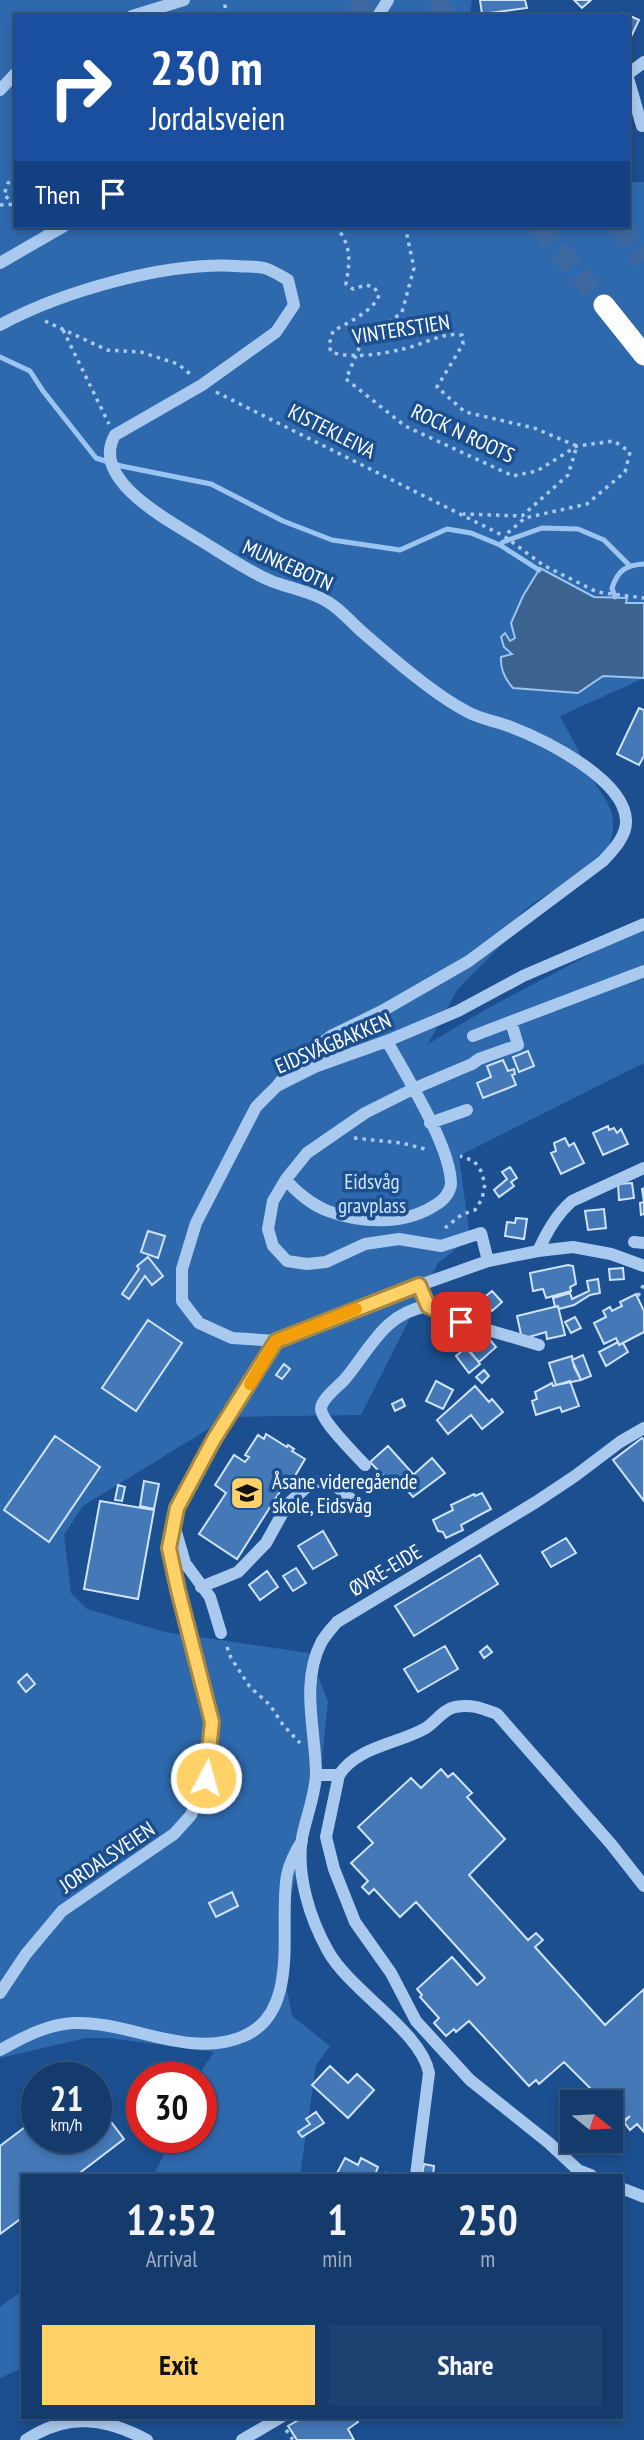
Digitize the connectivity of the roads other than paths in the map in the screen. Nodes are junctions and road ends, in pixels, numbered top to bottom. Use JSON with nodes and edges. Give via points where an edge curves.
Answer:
{"nodes":[{"id":1,"x":184,"y":0,"type":"edge"},
{"id":2,"x":138,"y":14,"type":"edge"},
{"id":3,"x":644,"y":62,"type":"edge"},
{"id":4,"x":630,"y":74,"type":"edge"},
{"id":5,"x":14,"y":75,"type":"edge"},
{"id":6,"x":630,"y":83,"type":"edge"},
{"id":7,"x":0,"y":90,"type":"edge"},
{"id":8,"x":642,"y":126,"type":"dead end"},
{"id":9,"x":61,"y":228,"type":"edge"},
{"id":10,"x":0,"y":263,"type":"edge"},
{"id":11,"x":604,"y":305,"type":"tunnel mouth"},
{"id":12,"x":0,"y":325,"type":"edge"},
{"id":13,"x":644,"y":355,"type":"edge"},
{"id":14,"x":644,"y":924,"type":"edge"},
{"id":15,"x":644,"y":971,"type":"edge"},
{"id":16,"x":511,"y":1022,"type":"junction"},
{"id":17,"x":473,"y":1036,"type":"dead end"},
{"id":18,"x":387,"y":1041,"type":"junction"},
{"id":19,"x":277,"y":1086,"type":"junction"},
{"id":20,"x":412,"y":1089,"type":"junction"},
{"id":21,"x":467,"y":1111,"type":"dead end"},
{"id":22,"x":430,"y":1123,"type":"junction"},
{"id":23,"x":644,"y":1168,"type":"edge"},
{"id":24,"x":286,"y":1179,"type":"junction"},
{"id":25,"x":538,"y":1251,"type":"junction"},
{"id":26,"x":488,"y":1261,"type":"junction"},
{"id":27,"x":644,"y":1266,"type":"edge"},
{"id":28,"x":419,"y":1285,"type":"junction"},
{"id":29,"x":428,"y":1306,"type":"junction"},
{"id":30,"x":276,"y":1341,"type":"junction"},
{"id":31,"x":539,"y":1345,"type":"dead end"},
{"id":32,"x":644,"y":1428,"type":"edge"},
{"id":33,"x":365,"y":1465,"type":"dead end"},
{"id":34,"x":363,"y":1509,"type":"dead end"},
{"id":35,"x":174,"y":1525,"type":"junction"},
{"id":36,"x":201,"y":1587,"type":"junction"},
{"id":37,"x":221,"y":1633,"type":"road end"},
{"id":38,"x":339,"y":1775,"type":"junction"},
{"id":39,"x":316,"y":1776,"type":"junction"},
{"id":40,"x":302,"y":1840,"type":"junction"},
{"id":41,"x":644,"y":1886,"type":"edge"},
{"id":42,"x":0,"y":1993,"type":"edge"},
{"id":43,"x":0,"y":2050,"type":"edge"},
{"id":44,"x":416,"y":2174,"type":"edge"},
{"id":45,"x":588,"y":2174,"type":"edge"},
{"id":46,"x":623,"y":2189,"type":"edge"},
{"id":47,"x":644,"y":2197,"type":"edge"},
{"id":48,"x":278,"y":2419,"type":"edge"},
{"id":49,"x":26,"y":2440,"type":"edge"},
{"id":50,"x":147,"y":2440,"type":"edge"},
{"id":51,"x":242,"y":2440,"type":"edge"}],
"edges":[{"from":1,"to":2,"type":"street"},
{"from":3,"to":4,"type":"street"},
{"from":5,"to":7,"type":"street"},
{"from":6,"to":8,"type":"street"},
{"from":9,"to":10,"type":"street"},
{"from":11,"to":13,"type":"highway"},
{"from":12,"to":19,"type":"street","name":"MUNKEBOTN","via":[[78,292],[160,271],[222,265],[263,268],[288,280],[294,305],[276,332],[202,386],[115,435],[109,445],[118,477],[145,506],[236,564],[328,602],[466,712],[511,727],[580,762],[608,784],[620,803],[626,821],[620,842],[603,861],[469,961],[331,1036],[296,1062]]},
{"from":14,"to":18,"type":"street","name":"EIDSVÅGBAKKEN"},
{"from":15,"to":16,"type":"street"},
{"from":16,"to":17,"type":"street"},
{"from":16,"to":20,"type":"street","via":[[517,1045]]},
{"from":18,"to":19,"type":"street","name":"EIDSVÅGBAKKEN"},
{"from":18,"to":20,"type":"street"},
{"from":19,"to":30,"type":"street","name":"EIDSVÅGBAKKEN","via":[[256,1107],[212,1190],[182,1269],[182,1301],[199,1323],[232,1338]]},
{"from":20,"to":22,"type":"street"},
{"from":20,"to":24,"type":"street","via":[[330,1136],[307,1153]]},
{"from":21,"to":22,"type":"street"},
{"from":22,"to":24,"type":"street","via":[[445,1155],[451,1185],[443,1200],[426,1212],[396,1220],[363,1220],[327,1211]]},
{"from":23,"to":25,"type":"street","via":[[572,1201],[549,1228]]},
{"from":24,"to":26,"type":"street","via":[[273,1201],[268,1229],[273,1246],[287,1261],[326,1262],[365,1244],[399,1239],[441,1246],[481,1233]]},
{"from":25,"to":26,"type":"street"},
{"from":25,"to":27,"type":"street","via":[[573,1247]]},
{"from":26,"to":28,"type":"street"},
{"from":28,"to":29,"type":"street"},
{"from":28,"to":30,"type":"street"},
{"from":29,"to":31,"type":"street","via":[[461,1322]]},
{"from":29,"to":33,"type":"street","via":[[409,1309],[389,1324],[322,1405],[329,1424]]},
{"from":30,"to":35,"type":"street","name":"JORDALSVEIEN","via":[[214,1439],[177,1508]]},
{"from":32,"to":39,"type":"street","name":"ØVRE-EIDE","via":[[536,1502],[337,1622],[321,1641],[313,1663],[310,1687]]},
{"from":34,"to":36,"type":"street","via":[[331,1482],[312,1482],[286,1505],[266,1543],[238,1572]]},
{"from":35,"to":36,"type":"street","via":[[185,1563]]},
{"from":35,"to":42,"type":"street","name":"JORDALSVEIEN","via":[[169,1548],[173,1569],[212,1722],[206,1778],[191,1815],[174,1834],[62,1911]]},
{"from":36,"to":37,"type":"street","via":[[210,1597]]},
{"from":38,"to":39,"type":"street"},
{"from":38,"to":41,"type":"street","via":[[345,1765],[425,1728],[451,1707],[473,1704],[496,1714]]},
{"from":38,"to":45,"type":"street","via":[[326,1837],[334,1869],[355,1922],[391,1973],[416,2021],[470,2080]]},
{"from":39,"to":40,"type":"street","name":"ØVRE-EIDE"},
{"from":40,"to":43,"type":"street","name":"ØVRE-EIDE","via":[[287,1875],[278,1999],[258,2027],[232,2040],[203,2042],[72,2023],[39,2030]]},
{"from":40,"to":44,"type":"street","name":"ØVRE-EIDE","via":[[306,1897],[328,1952],[427,2060]]},
{"from":46,"to":47,"type":"street"},
{"from":48,"to":51,"type":"street"},
{"from":49,"to":50,"type":"street","via":[[62,2423],[93,2421],[115,2424]]}]}
